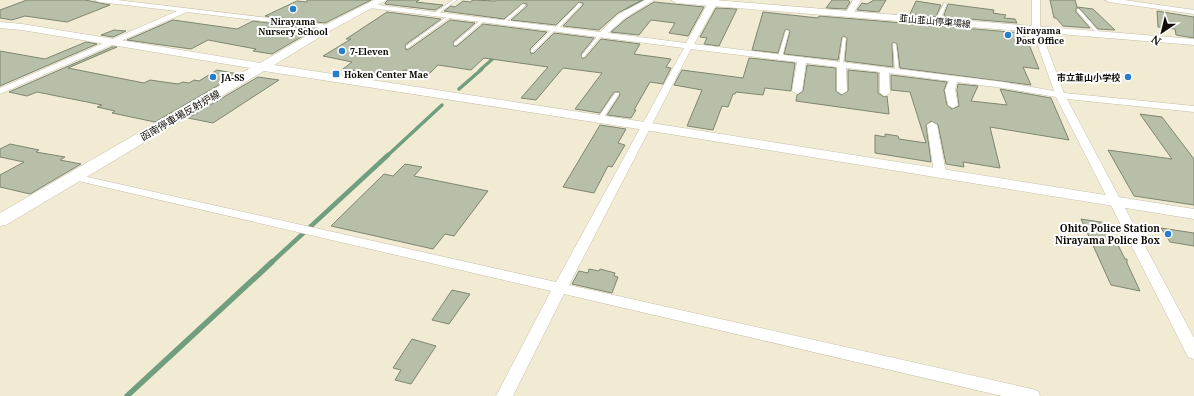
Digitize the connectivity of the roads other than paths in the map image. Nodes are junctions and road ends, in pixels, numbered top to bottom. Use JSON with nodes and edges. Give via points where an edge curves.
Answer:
{"nodes":[{"id":1,"x":99,"y":0,"type":"edge"},
{"id":2,"x":455,"y":0,"type":"edge"},
{"id":3,"x":650,"y":0,"type":"edge"},
{"id":4,"x":676,"y":0,"type":"edge"},
{"id":5,"x":857,"y":0,"type":"edge"},
{"id":6,"x":1036,"y":0,"type":"edge"},
{"id":7,"x":1109,"y":0,"type":"edge"},
{"id":8,"x":713,"y":1,"type":"edge"},
{"id":9,"x":376,"y":3,"type":"edge"},
{"id":10,"x":580,"y":4,"type":"dead end"},
{"id":11,"x":945,"y":4,"type":"dead end"},
{"id":12,"x":524,"y":5,"type":"dead end"},
{"id":13,"x":185,"y":10,"type":"junction"},
{"id":14,"x":1078,"y":10,"type":"dead end"},
{"id":15,"x":1194,"y":12,"type":"edge"},
{"id":16,"x":435,"y":14,"type":"junction"},
{"id":17,"x":849,"y":14,"type":"junction"},
{"id":18,"x":450,"y":16,"type":"junction"},
{"id":19,"x":483,"y":20,"type":"junction"},
{"id":20,"x":941,"y":21,"type":"junction"},
{"id":21,"x":503,"y":22,"type":"junction"},
{"id":22,"x":0,"y":25,"type":"edge"},
{"id":23,"x":329,"y":27,"type":"junction"},
{"id":24,"x":555,"y":29,"type":"junction"},
{"id":25,"x":1036,"y":29,"type":"junction"},
{"id":26,"x":786,"y":31,"type":"dead end"},
{"id":27,"x":1099,"y":34,"type":"junction"},
{"id":28,"x":601,"y":35,"type":"junction"},
{"id":29,"x":844,"y":38,"type":"dead end"},
{"id":30,"x":113,"y":42,"type":"junction"},
{"id":31,"x":1194,"y":42,"type":"edge"},
{"id":32,"x":454,"y":44,"type":"dead end"},
{"id":33,"x":894,"y":44,"type":"dead end"},
{"id":34,"x":688,"y":46,"type":"junction"},
{"id":35,"x":407,"y":47,"type":"dead end"},
{"id":36,"x":532,"y":51,"type":"dead end"},
{"id":37,"x":583,"y":56,"type":"dead end"},
{"id":38,"x":780,"y":57,"type":"junction"},
{"id":39,"x":802,"y":60,"type":"junction"},
{"id":40,"x":841,"y":65,"type":"junction"},
{"id":41,"x":263,"y":67,"type":"junction"},
{"id":42,"x":884,"y":70,"type":"junction"},
{"id":43,"x":896,"y":72,"type":"junction"},
{"id":44,"x":954,"y":79,"type":"junction"},
{"id":45,"x":0,"y":91,"type":"edge"},
{"id":46,"x":797,"y":91,"type":"dead end"},
{"id":47,"x":842,"y":91,"type":"dead end"},
{"id":48,"x":885,"y":93,"type":"dead end"},
{"id":49,"x":617,"y":94,"type":"dead end"},
{"id":50,"x":1060,"y":95,"type":"junction"},
{"id":51,"x":953,"y":105,"type":"dead end"},
{"id":52,"x":1194,"y":110,"type":"edge"},
{"id":53,"x":600,"y":118,"type":"junction"},
{"id":54,"x":932,"y":125,"type":"dead end"},
{"id":55,"x":645,"y":126,"type":"junction"},
{"id":56,"x":940,"y":173,"type":"junction"},
{"id":57,"x":74,"y":177,"type":"junction"},
{"id":58,"x":1115,"y":202,"type":"junction"},
{"id":59,"x":1194,"y":214,"type":"edge"},
{"id":60,"x":0,"y":221,"type":"edge"},
{"id":61,"x":561,"y":289,"type":"junction"},
{"id":62,"x":1194,"y":354,"type":"edge"},
{"id":63,"x":504,"y":396,"type":"edge"},
{"id":64,"x":1032,"y":396,"type":"edge"}],
"edges":[{"from":1,"to":13,"type":"street"},
{"from":2,"to":16,"type":"lane"},
{"from":3,"to":28,"type":"street","via":[[622,16]]},
{"from":4,"to":8,"type":"street","name":"韮山韮山停車場線"},
{"from":5,"to":17,"type":"street"},
{"from":6,"to":25,"type":"street"},
{"from":7,"to":15,"type":"street"},
{"from":8,"to":17,"type":"street","name":"韮山韮山停車場線"},
{"from":8,"to":34,"type":"street"},
{"from":9,"to":16,"type":"street"},
{"from":9,"to":23,"type":"street","name":"函南停車場反射炉線"},
{"from":10,"to":24,"type":"lane"},
{"from":11,"to":20,"type":"lane","via":[[940,15]]},
{"from":12,"to":21,"type":"lane"},
{"from":13,"to":23,"type":"street"},
{"from":13,"to":30,"type":"street"},
{"from":14,"to":27,"type":"lane"},
{"from":16,"to":18,"type":"street"},
{"from":17,"to":20,"type":"street","name":"韮山韮山停車場線"},
{"from":18,"to":19,"type":"street"},
{"from":18,"to":35,"type":"lane"},
{"from":19,"to":21,"type":"street"},
{"from":19,"to":32,"type":"lane"},
{"from":20,"to":25,"type":"street","name":"韮山韮山停車場線"},
{"from":21,"to":24,"type":"street"},
{"from":22,"to":30,"type":"street"},
{"from":23,"to":41,"type":"street","name":"函南停車場反射炉線"},
{"from":24,"to":28,"type":"street"},
{"from":24,"to":36,"type":"lane"},
{"from":25,"to":27,"type":"street","name":"韮山韮山停車場線"},
{"from":25,"to":50,"type":"street"},
{"from":26,"to":38,"type":"lane"},
{"from":27,"to":31,"type":"street","name":"韮山韮山停車場線"},
{"from":28,"to":34,"type":"street"},
{"from":28,"to":37,"type":"lane"},
{"from":29,"to":40,"type":"lane"},
{"from":30,"to":41,"type":"street"},
{"from":30,"to":45,"type":"street"},
{"from":33,"to":43,"type":"lane"},
{"from":34,"to":38,"type":"street"},
{"from":34,"to":55,"type":"street"},
{"from":38,"to":39,"type":"street"},
{"from":39,"to":40,"type":"street"},
{"from":39,"to":46,"type":"street"},
{"from":40,"to":42,"type":"street"},
{"from":40,"to":47,"type":"street"},
{"from":41,"to":53,"type":"street"},
{"from":41,"to":57,"type":"street","name":"函南停車場反射炉線"},
{"from":42,"to":43,"type":"street"},
{"from":42,"to":48,"type":"street"},
{"from":43,"to":44,"type":"street"},
{"from":44,"to":50,"type":"street"},
{"from":44,"to":51,"type":"street","via":[[950,90]]},
{"from":49,"to":53,"type":"lane"},
{"from":50,"to":52,"type":"street"},
{"from":50,"to":58,"type":"street"},
{"from":53,"to":55,"type":"street"},
{"from":54,"to":56,"type":"street"},
{"from":55,"to":56,"type":"street"},
{"from":55,"to":61,"type":"street"},
{"from":56,"to":58,"type":"street"},
{"from":57,"to":60,"type":"street","name":"函南停車場反射炉線"},
{"from":57,"to":61,"type":"street"},
{"from":58,"to":59,"type":"street"},
{"from":58,"to":62,"type":"street"},
{"from":61,"to":63,"type":"street"},
{"from":61,"to":64,"type":"street"}]}
